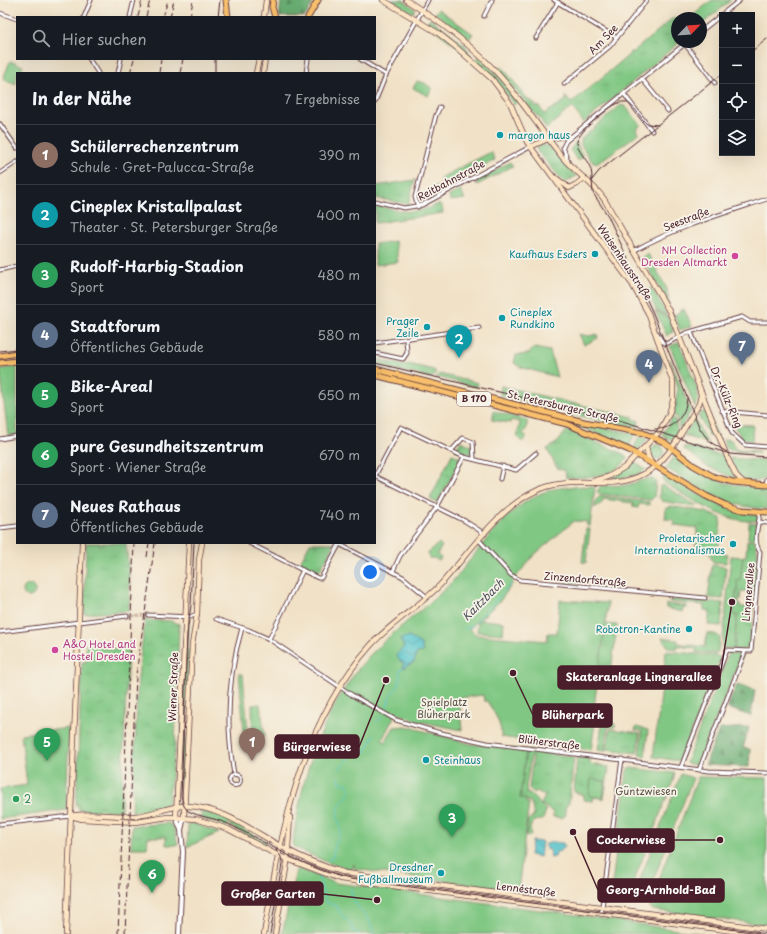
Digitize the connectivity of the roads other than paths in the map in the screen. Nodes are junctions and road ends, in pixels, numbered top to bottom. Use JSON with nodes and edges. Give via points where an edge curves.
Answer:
{"nodes":[{"id":1,"x":91,"y":0,"type":"edge"},
{"id":2,"x":134,"y":0,"type":"edge"},
{"id":3,"x":226,"y":0,"type":"edge"},
{"id":4,"x":266,"y":0,"type":"edge"},
{"id":5,"x":273,"y":0,"type":"edge"},
{"id":6,"x":318,"y":0,"type":"edge"},
{"id":7,"x":383,"y":0,"type":"edge"},
{"id":8,"x":406,"y":0,"type":"edge"},
{"id":9,"x":428,"y":0,"type":"edge"},
{"id":10,"x":492,"y":0,"type":"edge"},
{"id":11,"x":640,"y":0,"type":"edge"},
{"id":12,"x":647,"y":0,"type":"edge"},
{"id":13,"x":740,"y":0,"type":"edge"},
{"id":14,"x":556,"y":1,"type":"edge"},
{"id":15,"x":644,"y":3,"type":"junction"},
{"id":16,"x":272,"y":7,"type":"junction"},
{"id":17,"x":423,"y":11,"type":"junction"},
{"id":18,"x":0,"y":13,"type":"edge"},
{"id":19,"x":84,"y":16,"type":"edge"},
{"id":20,"x":130,"y":16,"type":"edge"},
{"id":21,"x":228,"y":16,"type":"edge"},
{"id":22,"x":264,"y":16,"type":"edge"},
{"id":23,"x":271,"y":16,"type":"edge"},
{"id":24,"x":275,"y":16,"type":"edge"},
{"id":25,"x":309,"y":16,"type":"edge"},
{"id":26,"x":484,"y":16,"type":"dead end"},
{"id":27,"x":718,"y":17,"type":"joint"},
{"id":28,"x":16,"y":19,"type":"edge"},
{"id":29,"x":418,"y":20,"type":"junction"},
{"id":30,"x":707,"y":26,"type":"edge"},
{"id":31,"x":536,"y":38,"type":"dead end"},
{"id":32,"x":617,"y":38,"type":"junction"},
{"id":33,"x":680,"y":48,"type":"edge"},
{"id":34,"x":690,"y":48,"type":"edge"},
{"id":35,"x":90,"y":60,"type":"edge"},
{"id":36,"x":121,"y":60,"type":"edge"},
{"id":37,"x":259,"y":60,"type":"edge"},
{"id":38,"x":266,"y":60,"type":"edge"},
{"id":39,"x":308,"y":60,"type":"edge"},
{"id":40,"x":362,"y":60,"type":"edge"},
{"id":41,"x":97,"y":72,"type":"edge"},
{"id":42,"x":118,"y":72,"type":"edge"},
{"id":43,"x":256,"y":72,"type":"edge"},
{"id":44,"x":263,"y":72,"type":"edge"},
{"id":45,"x":306,"y":72,"type":"edge"},
{"id":46,"x":386,"y":75,"type":"junction"},
{"id":47,"x":642,"y":79,"type":"junction"},
{"id":48,"x":715,"y":83,"type":"dead end"},
{"id":49,"x":564,"y":84,"type":"dead end"},
{"id":50,"x":624,"y":94,"type":"junction"},
{"id":51,"x":376,"y":100,"type":"edge"},
{"id":52,"x":440,"y":107,"type":"dead end"},
{"id":53,"x":668,"y":111,"type":"dead end"},
{"id":54,"x":0,"y":124,"type":"edge"},
{"id":55,"x":652,"y":131,"type":"dead end"},
{"id":56,"x":572,"y":136,"type":"junction"},
{"id":57,"x":548,"y":139,"type":"junction"},
{"id":58,"x":16,"y":147,"type":"edge"},
{"id":59,"x":530,"y":147,"type":"junction"},
{"id":60,"x":16,"y":163,"type":"edge"},
{"id":61,"x":570,"y":166,"type":"junction"},
{"id":62,"x":0,"y":173,"type":"edge"},
{"id":63,"x":550,"y":174,"type":"junction"},
{"id":64,"x":584,"y":178,"type":"junction"},
{"id":65,"x":767,"y":199,"type":"edge"},
{"id":66,"x":376,"y":201,"type":"edge"},
{"id":67,"x":418,"y":207,"type":"junction"},
{"id":68,"x":635,"y":250,"type":"junction"},
{"id":69,"x":16,"y":266,"type":"edge"},
{"id":70,"x":0,"y":270,"type":"edge"},
{"id":71,"x":767,"y":322,"type":"edge"},
{"id":72,"x":652,"y":324,"type":"junction"},
{"id":73,"x":479,"y":328,"type":"dead end"},
{"id":74,"x":691,"y":332,"type":"junction"},
{"id":75,"x":406,"y":338,"type":"junction"},
{"id":76,"x":679,"y":338,"type":"junction"},
{"id":77,"x":376,"y":344,"type":"edge"},
{"id":78,"x":16,"y":353,"type":"edge"},
{"id":79,"x":376,"y":353,"type":"edge"},
{"id":80,"x":0,"y":356,"type":"edge"},
{"id":81,"x":16,"y":361,"type":"edge"},
{"id":82,"x":0,"y":363,"type":"edge"},
{"id":83,"x":376,"y":369,"type":"edge"},
{"id":84,"x":376,"y":375,"type":"edge"},
{"id":85,"x":699,"y":387,"type":"junction"},
{"id":86,"x":532,"y":411,"type":"junction"},
{"id":87,"x":722,"y":411,"type":"junction"},
{"id":88,"x":767,"y":415,"type":"edge"},
{"id":89,"x":16,"y":436,"type":"edge"},
{"id":90,"x":654,"y":437,"type":"junction"},
{"id":91,"x":0,"y":439,"type":"edge"},
{"id":92,"x":646,"y":446,"type":"junction"},
{"id":93,"x":671,"y":447,"type":"junction"},
{"id":94,"x":767,"y":447,"type":"edge"},
{"id":95,"x":451,"y":451,"type":"junction"},
{"id":96,"x":536,"y":453,"type":"dead end"},
{"id":97,"x":638,"y":455,"type":"junction"},
{"id":98,"x":464,"y":457,"type":"junction"},
{"id":99,"x":474,"y":458,"type":"junction"},
{"id":100,"x":651,"y":463,"type":"junction"},
{"id":101,"x":503,"y":466,"type":"junction"},
{"id":102,"x":657,"y":466,"type":"junction"},
{"id":103,"x":376,"y":474,"type":"edge"},
{"id":104,"x":376,"y":476,"type":"edge"},
{"id":105,"x":767,"y":479,"type":"edge"},
{"id":106,"x":500,"y":480,"type":"dead end"},
{"id":107,"x":590,"y":482,"type":"junction"},
{"id":108,"x":748,"y":484,"type":"junction"},
{"id":109,"x":767,"y":486,"type":"edge"},
{"id":110,"x":437,"y":507,"type":"junction"},
{"id":111,"x":760,"y":512,"type":"junction"},
{"id":112,"x":767,"y":512,"type":"edge"},
{"id":113,"x":760,"y":522,"type":"junction"},
{"id":114,"x":767,"y":523,"type":"edge"},
{"id":115,"x":16,"y":526,"type":"edge"},
{"id":116,"x":0,"y":528,"type":"edge"},
{"id":117,"x":485,"y":534,"type":"junction"},
{"id":118,"x":479,"y":540,"type":"junction"},
{"id":119,"x":82,"y":544,"type":"edge"},
{"id":120,"x":189,"y":544,"type":"edge"},
{"id":121,"x":202,"y":544,"type":"edge"},
{"id":122,"x":253,"y":544,"type":"edge"},
{"id":123,"x":338,"y":544,"type":"edge"},
{"id":124,"x":341,"y":544,"type":"edge"},
{"id":125,"x":302,"y":570,"type":"junction"},
{"id":126,"x":393,"y":571,"type":"junction"},
{"id":127,"x":427,"y":597,"type":"junction"},
{"id":128,"x":705,"y":598,"type":"dead end"},
{"id":129,"x":148,"y":615,"type":"tunnel mouth"},
{"id":130,"x":127,"y":616,"type":"tunnel mouth"},
{"id":131,"x":191,"y":616,"type":"junction"},
{"id":132,"x":216,"y":619,"type":"dead end"},
{"id":133,"x":79,"y":622,"type":"junction"},
{"id":134,"x":242,"y":628,"type":"junction"},
{"id":135,"x":0,"y":632,"type":"edge"},
{"id":136,"x":269,"y":639,"type":"junction"},
{"id":137,"x":745,"y":652,"type":"junction"},
{"id":138,"x":340,"y":687,"type":"junction"},
{"id":139,"x":622,"y":759,"type":"junction"},
{"id":140,"x":681,"y":767,"type":"junction"},
{"id":141,"x":699,"y":770,"type":"junction"},
{"id":142,"x":767,"y":773,"type":"edge"},
{"id":143,"x":234,"y":774,"type":"dead end"},
{"id":144,"x":186,"y":806,"type":"junction"},
{"id":145,"x":291,"y":807,"type":"junction"},
{"id":146,"x":175,"y":808,"type":"junction"},
{"id":147,"x":71,"y":816,"type":"junction"},
{"id":148,"x":176,"y":817,"type":"junction"},
{"id":149,"x":184,"y":817,"type":"junction"},
{"id":150,"x":0,"y":824,"type":"edge"},
{"id":151,"x":181,"y":830,"type":"junction"},
{"id":152,"x":281,"y":846,"type":"junction"},
{"id":153,"x":288,"y":849,"type":"junction"},
{"id":154,"x":278,"y":856,"type":"junction"},
{"id":155,"x":287,"y":859,"type":"junction"},
{"id":156,"x":602,"y":908,"type":"junction"},
{"id":157,"x":601,"y":914,"type":"junction"},
{"id":158,"x":767,"y":929,"type":"edge"},
{"id":159,"x":66,"y":934,"type":"edge"},
{"id":160,"x":179,"y":934,"type":"edge"},
{"id":161,"x":264,"y":934,"type":"edge"},
{"id":162,"x":275,"y":934,"type":"edge"},
{"id":163,"x":756,"y":934,"type":"edge"}],
"edges":[{"from":1,"to":19,"type":"street"},
{"from":2,"to":20,"type":"street"},
{"from":3,"to":21,"type":"main road"},
{"from":4,"to":22,"type":"main road"},
{"from":5,"to":16,"type":"main road"},
{"from":6,"to":25,"type":"main road"},
{"from":7,"to":29,"type":"main road","name":"Waisenhausstraße"},
{"from":8,"to":17,"type":"main road"},
{"from":9,"to":17,"type":"street"},
{"from":10,"to":26,"type":"street"},
{"from":11,"to":15,"type":"street"},
{"from":12,"to":15,"type":"street","name":"Am See"},
{"from":13,"to":27,"type":"street"},
{"from":14,"to":31,"type":"street"},
{"from":14,"to":32,"type":"street"},
{"from":15,"to":32,"type":"street","name":"Am See"},
{"from":16,"to":23,"type":"main road"},
{"from":16,"to":24,"type":"main road"},
{"from":17,"to":29,"type":"street"},
{"from":17,"to":57,"type":"main road","via":[[490,65]]},
{"from":18,"to":28,"type":"street"},
{"from":27,"to":30,"type":"street"},
{"from":29,"to":46,"type":"street"},
{"from":29,"to":59,"type":"main road","name":"Waisenhausstraße","via":[[457,48],[492,79],[510,104]]},
{"from":32,"to":49,"type":"street","name":"Am See"},
{"from":33,"to":47,"type":"street"},
{"from":34,"to":48,"type":"street"},
{"from":35,"to":41,"type":"street"},
{"from":36,"to":42,"type":"street"},
{"from":37,"to":43,"type":"main road"},
{"from":38,"to":44,"type":"main road"},
{"from":39,"to":45,"type":"street"},
{"from":40,"to":46,"type":"street"},
{"from":46,"to":51,"type":"street"},
{"from":47,"to":50,"type":"street"},
{"from":47,"to":53,"type":"street"},
{"from":50,"to":55,"type":"street"},
{"from":50,"to":56,"type":"street"},
{"from":52,"to":67,"type":"street","via":[[415,197]]},
{"from":54,"to":58,"type":"street"},
{"from":56,"to":57,"type":"street"},
{"from":56,"to":61,"type":"street","via":[[563,147]]},
{"from":57,"to":59,"type":"main road"},
{"from":57,"to":61,"type":"main road"},
{"from":59,"to":63,"type":"main road","name":"Waisenhausstraße"},
{"from":59,"to":67,"type":"street","name":"Reitbahnstraße"},
{"from":60,"to":62,"type":"street"},
{"from":61,"to":64,"type":"main road"},
{"from":63,"to":64,"type":"main road","via":[[569,188]]},
{"from":63,"to":72,"type":"main road","name":"Waisenhausstraße","via":[[632,284]]},
{"from":64,"to":68,"type":"main road","via":[[604,199]]},
{"from":65,"to":68,"type":"street","name":"Seestraße","via":[[666,234]]},
{"from":66,"to":67,"type":"street","name":"Reitbahnstraße","via":[[404,208]]},
{"from":68,"to":76,"type":"main road","via":[[666,306]]},
{"from":69,"to":70,"type":"street"},
{"from":71,"to":74,"type":"street","via":[[750,322],[742,317]]},
{"from":72,"to":76,"type":"street","via":[[666,344]]},
{"from":72,"to":90,"type":"main road","name":"Waisenhausstraße","via":[[672,375],[674,388],[669,414]]},
{"from":73,"to":75,"type":"street"},
{"from":74,"to":76,"type":"street"},
{"from":74,"to":87,"type":"street","name":"Dr.-Külz-Ring"},
{"from":75,"to":77,"type":"street"},
{"from":75,"to":79,"type":"street","via":[[408,353],[403,359]]},
{"from":76,"to":85,"type":"main road"},
{"from":78,"to":80,"type":"main road"},
{"from":81,"to":82,"type":"main road"},
{"from":83,"to":86,"type":"main road","name":"St. Petersburger Straße","number":"B 170"},
{"from":84,"to":86,"type":"main road","name":"St. Petersburger Straße","number":"B 170"},
{"from":85,"to":93,"type":"main road","via":[[699,404]]},
{"from":85,"to":108,"type":"main road","via":[[732,469],[738,478]]},
{"from":86,"to":90,"type":"main road","name":"St. Petersburger Straße","number":"B 170"},
{"from":86,"to":97,"type":"main road","name":"St. Petersburger Straße","number":"B 170","via":[[583,430]]},
{"from":87,"to":88,"type":"street"},
{"from":87,"to":94,"type":"street","name":"Dr.-Külz-Ring","via":[[732,433],[740,442]]},
{"from":89,"to":91,"type":"street"},
{"from":90,"to":92,"type":"main road","name":"Waisenhausstraße"},
{"from":90,"to":93,"type":"main road","number":"B 170"},
{"from":92,"to":97,"type":"main road","name":"Waisenhausstraße"},
{"from":92,"to":100,"type":"main road"},
{"from":93,"to":102,"type":"main road"},
{"from":93,"to":108,"type":"main road","number":"B 170","via":[[703,471],[724,480]]},
{"from":95,"to":98,"type":"street"},
{"from":95,"to":99,"type":"street","via":[[463,438],[473,442]]},
{"from":95,"to":103,"type":"street","via":[[401,427]]},
{"from":96,"to":101,"type":"street","via":[[516,470]]},
{"from":97,"to":100,"type":"main road","number":"B 170"},
{"from":97,"to":107,"type":"main road","name":"Waisenhausstraße","via":[[617,473]]},
{"from":98,"to":99,"type":"street"},
{"from":98,"to":110,"type":"street"},
{"from":99,"to":101,"type":"street"},
{"from":100,"to":102,"type":"main road","number":"B 170"},
{"from":101,"to":106,"type":"street"},
{"from":102,"to":107,"type":"main road","via":[[631,479]]},
{"from":102,"to":111,"type":"main road","number":"B 170","via":[[717,501],[742,510]]},
{"from":104,"to":110,"type":"street"},
{"from":105,"to":109,"type":"street"},
{"from":107,"to":117,"type":"main road","via":[[559,484],[527,495],[502,515]]},
{"from":108,"to":109,"type":"main road","number":"B 170"},
{"from":110,"to":117,"type":"street"},
{"from":110,"to":126,"type":"street","via":[[400,556]]},
{"from":111,"to":112,"type":"main road","number":"B 170"},
{"from":111,"to":113,"type":"street","name":"Lingnerallee"},
{"from":113,"to":114,"type":"street"},
{"from":113,"to":137,"type":"street","name":"Lingnerallee","via":[[756,543],[760,552],[751,651]]},
{"from":115,"to":116,"type":"street"},
{"from":117,"to":118,"type":"main road"},
{"from":118,"to":127,"type":"main road"},
{"from":118,"to":128,"type":"street","name":"Zinzendorfstraße","via":[[511,576],[520,580]]},
{"from":119,"to":133,"type":"main road"},
{"from":120,"to":131,"type":"main road","name":"Wiener Straße"},
{"from":121,"to":131,"type":"main road","name":"Wiener Straße"},
{"from":122,"to":125,"type":"street"},
{"from":123,"to":125,"type":"street","via":[[321,578]]},
{"from":124,"to":126,"type":"street"},
{"from":125,"to":136,"type":"street"},
{"from":126,"to":127,"type":"street"},
{"from":127,"to":138,"type":"main road","via":[[373,644]]},
{"from":129,"to":131,"type":"street"},
{"from":130,"to":133,"type":"street"},
{"from":131,"to":144,"type":"main road","name":"Wiener Straße"},
{"from":131,"to":146,"type":"main road","name":"Wiener Straße"},
{"from":132,"to":134,"type":"street","name":"Blüherstraße"},
{"from":133,"to":135,"type":"street"},
{"from":133,"to":147,"type":"main road"},
{"from":134,"to":136,"type":"street","name":"Blüherstraße"},
{"from":134,"to":143,"type":"street","via":[[233,663],[228,703]]},
{"from":136,"to":138,"type":"street","name":"Blüherstraße"},
{"from":137,"to":140,"type":"street","via":[[727,650]]},
{"from":137,"to":141,"type":"street"},
{"from":138,"to":139,"type":"street","name":"Blüherstraße","via":[[396,720],[437,732],[487,743]]},
{"from":138,"to":145,"type":"main road","via":[[308,750]]},
{"from":139,"to":140,"type":"street","name":"Blüherstraße"},
{"from":139,"to":156,"type":"street"},
{"from":140,"to":141,"type":"street","name":"Blüherstraße"},
{"from":141,"to":142,"type":"street","name":"Blüherstraße"},
{"from":144,"to":146,"type":"main road"},
{"from":144,"to":149,"type":"main road","name":"Wiener Straße"},
{"from":144,"to":152,"type":"main road","name":"Lennéstraße","via":[[224,815]]},
{"from":145,"to":152,"type":"main road"},
{"from":145,"to":153,"type":"main road"},
{"from":146,"to":147,"type":"main road","via":[[139,816]]},
{"from":146,"to":148,"type":"main road","name":"Wiener Straße"},
{"from":147,"to":148,"type":"main road","name":"Lennéstraße","via":[[82,820],[136,822]]},
{"from":147,"to":150,"type":"street"},
{"from":147,"to":159,"type":"main road"},
{"from":148,"to":149,"type":"main road","name":"Lennéstraße"},
{"from":148,"to":151,"type":"street","name":"Wiener Straße"},
{"from":149,"to":151,"type":"street","name":"Wiener Straße"},
{"from":149,"to":154,"type":"main road","name":"Lennéstraße","via":[[228,829]]},
{"from":151,"to":160,"type":"street","name":"Wiener Straße"},
{"from":152,"to":153,"type":"main road","name":"Lennéstraße"},
{"from":152,"to":154,"type":"main road"},
{"from":153,"to":155,"type":"main road"},
{"from":153,"to":156,"type":"main road","name":"Lennéstraße","via":[[345,873]]},
{"from":154,"to":155,"type":"main road","name":"Lennéstraße"},
{"from":154,"to":161,"type":"main road"},
{"from":155,"to":157,"type":"main road","name":"Lennéstraße","via":[[330,876],[352,881]]},
{"from":155,"to":162,"type":"main road"},
{"from":156,"to":157,"type":"street"},
{"from":156,"to":158,"type":"main road","name":"Lennéstraße"},
{"from":157,"to":163,"type":"main road","name":"Lennéstraße"}]}
